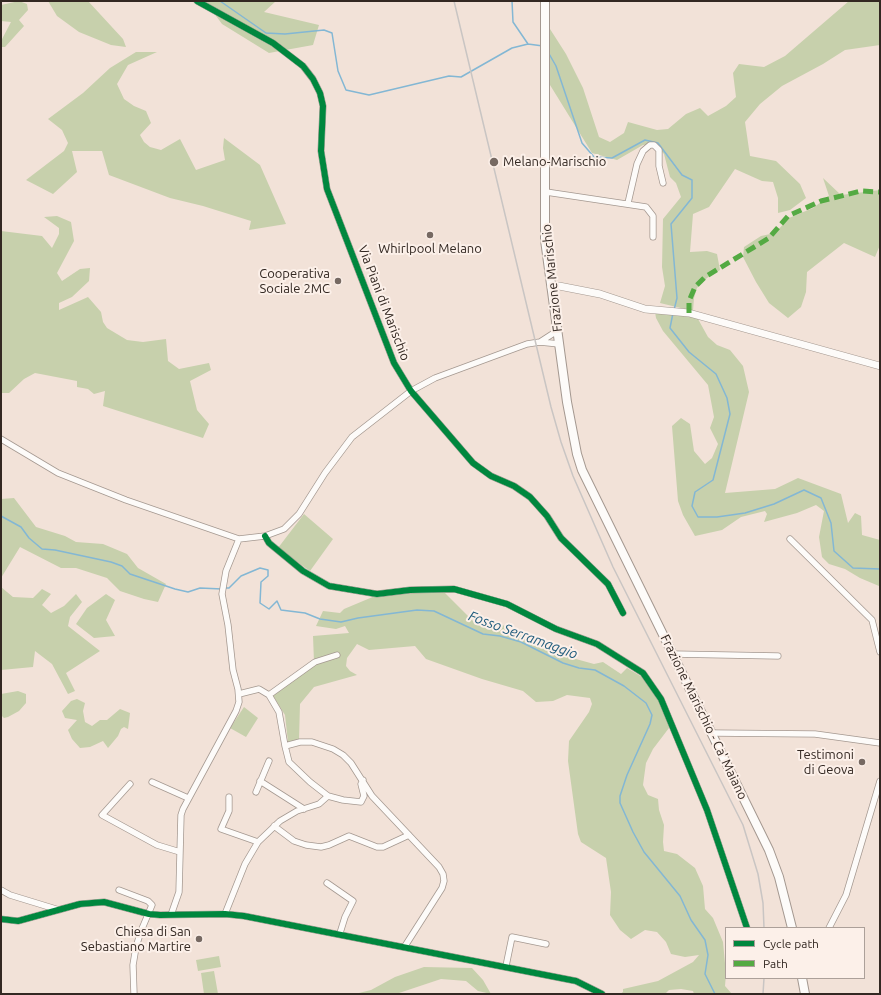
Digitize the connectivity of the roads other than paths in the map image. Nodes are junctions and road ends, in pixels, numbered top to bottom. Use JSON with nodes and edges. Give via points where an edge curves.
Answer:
{"nodes":[{"id":1,"x":197,"y":1,"type":"edge"},
{"id":2,"x":545,"y":1,"type":"edge"},
{"id":3,"x":663,"y":183,"type":"dead end"},
{"id":4,"x":546,"y":192,"type":"junction"},
{"id":5,"x":628,"y":204,"type":"junction"},
{"id":6,"x":653,"y":237,"type":"dead end"},
{"id":7,"x":551,"y":287,"type":"junction"},
{"id":8,"x":557,"y":331,"type":"junction"},
{"id":9,"x":540,"y":342,"type":"junction"},
{"id":10,"x":559,"y":344,"type":"junction"},
{"id":11,"x":880,"y":366,"type":"edge"},
{"id":12,"x":411,"y":391,"type":"junction"},
{"id":13,"x":1,"y":439,"type":"edge"},
{"id":14,"x":603,"y":512,"type":"joint"},
{"id":15,"x":265,"y":536,"type":"junction"},
{"id":16,"x":239,"y":539,"type":"junction"},
{"id":17,"x":790,"y":540,"type":"dead end"},
{"id":18,"x":623,"y":613,"type":"dead end"},
{"id":19,"x":880,"y":652,"type":"edge"},
{"id":20,"x":673,"y":654,"type":"junction"},
{"id":21,"x":337,"y":655,"type":"dead end"},
{"id":22,"x":778,"y":656,"type":"dead end"},
{"id":23,"x":239,"y":694,"type":"junction"},
{"id":24,"x":268,"y":695,"type":"junction"},
{"id":25,"x":712,"y":733,"type":"junction"},
{"id":26,"x":880,"y":743,"type":"edge"},
{"id":27,"x":285,"y":746,"type":"junction"},
{"id":28,"x":269,"y":761,"type":"dead end"},
{"id":29,"x":363,"y":780,"type":"junction"},
{"id":30,"x":260,"y":781,"type":"junction"},
{"id":31,"x":880,"y":781,"type":"edge"},
{"id":32,"x":152,"y":782,"type":"dead end"},
{"id":33,"x":130,"y":784,"type":"dead end"},
{"id":34,"x":256,"y":792,"type":"dead end"},
{"id":35,"x":328,"y":796,"type":"junction"},
{"id":36,"x":188,"y":798,"type":"junction"},
{"id":37,"x":229,"y":798,"type":"dead end"},
{"id":38,"x":304,"y":808,"type":"junction"},
{"id":39,"x":274,"y":826,"type":"junction"},
{"id":40,"x":409,"y":835,"type":"junction"},
{"id":41,"x":258,"y":842,"type":"junction"},
{"id":42,"x":180,"y":852,"type":"junction"},
{"id":43,"x":327,"y":883,"type":"dead end"},
{"id":44,"x":1,"y":890,"type":"edge"},
{"id":45,"x":119,"y":890,"type":"dead end"},
{"id":46,"x":59,"y":910,"type":"junction"},
{"id":47,"x":149,"y":914,"type":"junction"},
{"id":48,"x":225,"y":914,"type":"junction"},
{"id":49,"x":171,"y":915,"type":"junction"},
{"id":50,"x":1,"y":919,"type":"edge"},
{"id":51,"x":748,"y":927,"type":"edge"},
{"id":52,"x":792,"y":927,"type":"edge"},
{"id":53,"x":830,"y":927,"type":"edge"},
{"id":54,"x":340,"y":934,"type":"junction"},
{"id":55,"x":546,"y":944,"type":"dead end"},
{"id":56,"x":405,"y":946,"type":"junction"},
{"id":57,"x":506,"y":966,"type":"junction"},
{"id":58,"x":804,"y":979,"type":"edge"},
{"id":59,"x":134,"y":993,"type":"edge"},
{"id":60,"x":805,"y":993,"type":"edge"},
{"id":61,"x":602,"y":994,"type":"edge"}],
"edges":[{"from":1,"to":12,"type":"street","name":"Via Piani di Marischio","via":[[273,43],[303,66],[313,80],[323,106],[322,151],[327,189],[394,363]]},
{"from":2,"to":4,"type":"main road","name":"Frazione Marischio"},
{"from":3,"to":5,"type":"street","via":[[659,150],[650,145],[637,164]]},
{"from":4,"to":5,"type":"street"},
{"from":4,"to":7,"type":"main road","name":"Frazione Marischio","via":[[545,240]]},
{"from":5,"to":6,"type":"street","via":[[646,207],[651,211]]},
{"from":7,"to":8,"type":"main road","name":"Frazione Marischio"},
{"from":7,"to":11,"type":"street","via":[[559,286],[600,294],[645,309],[683,312]]},
{"from":8,"to":9,"type":"street"},
{"from":8,"to":10,"type":"main road","name":"Frazione Marischio"},
{"from":9,"to":10,"type":"street"},
{"from":9,"to":12,"type":"street","via":[[527,344],[435,378]]},
{"from":10,"to":14,"type":"main road","name":"Frazione Marischio","via":[[572,435],[582,470]]},
{"from":12,"to":15,"type":"street","via":[[352,437],[299,514],[284,529]]},
{"from":12,"to":18,"type":"street","name":"Via Piani di Marischio","via":[[473,463],[530,497],[547,516],[561,538],[608,584]]},
{"from":13,"to":16,"type":"street","via":[[58,473],[126,500]]},
{"from":14,"to":20,"type":"main road","name":"Frazione Marischio - Ca' Maiano"},
{"from":15,"to":16,"type":"street"},
{"from":15,"to":51,"type":"street","via":[[269,543],[303,572],[330,586],[377,594],[454,589],[500,602],[556,629],[597,644],[643,673],[661,699],[707,810]]},
{"from":16,"to":23,"type":"street","via":[[222,594]]},
{"from":17,"to":19,"type":"street","via":[[872,620]]},
{"from":20,"to":22,"type":"street"},
{"from":20,"to":25,"type":"main road","name":"Frazione Marischio - Ca' Maiano"},
{"from":21,"to":24,"type":"street","via":[[315,662]]},
{"from":23,"to":24,"type":"street","via":[[259,689]]},
{"from":23,"to":36,"type":"street","via":[[236,711]]},
{"from":24,"to":27,"type":"street","via":[[279,712]]},
{"from":25,"to":26,"type":"street","via":[[815,734]]},
{"from":25,"to":52,"type":"main road","name":"Frazione Marischio - Ca' Maiano","via":[[769,850]]},
{"from":27,"to":29,"type":"street","via":[[312,742],[333,749],[351,763]]},
{"from":27,"to":35,"type":"street","via":[[290,762]]},
{"from":28,"to":30,"type":"street"},
{"from":29,"to":35,"type":"street","via":[[361,784],[364,796],[360,802]]},
{"from":29,"to":40,"type":"street","via":[[372,796]]},
{"from":30,"to":34,"type":"street"},
{"from":30,"to":38,"type":"street"},
{"from":31,"to":53,"type":"street","via":[[846,895]]},
{"from":32,"to":36,"type":"street"},
{"from":33,"to":42,"type":"street","via":[[102,815],[157,845]]},
{"from":35,"to":38,"type":"street","via":[[319,804]]},
{"from":36,"to":42,"type":"street","via":[[181,815]]},
{"from":37,"to":41,"type":"street","via":[[229,811],[221,830]]},
{"from":38,"to":39,"type":"street"},
{"from":39,"to":40,"type":"street","via":[[294,841],[321,847],[349,836],[383,847]]},
{"from":39,"to":41,"type":"street"},
{"from":40,"to":56,"type":"street","via":[[439,867],[444,881],[438,896]]},
{"from":41,"to":48,"type":"street","via":[[245,864]]},
{"from":42,"to":49,"type":"street","via":[[179,892]]},
{"from":43,"to":54,"type":"street","via":[[353,901]]},
{"from":44,"to":46,"type":"street"},
{"from":45,"to":47,"type":"street","via":[[148,901],[152,905]]},
{"from":46,"to":47,"type":"street","via":[[80,904],[104,902]]},
{"from":46,"to":50,"type":"street","via":[[18,920]]},
{"from":47,"to":49,"type":"street"},
{"from":47,"to":59,"type":"street","via":[[135,953]]},
{"from":48,"to":49,"type":"street"},
{"from":48,"to":54,"type":"street"},
{"from":54,"to":56,"type":"street"},
{"from":55,"to":57,"type":"street","via":[[512,937]]},
{"from":56,"to":57,"type":"street"},
{"from":57,"to":61,"type":"street","via":[[576,981]]},
{"from":58,"to":60,"type":"main road"}]}
